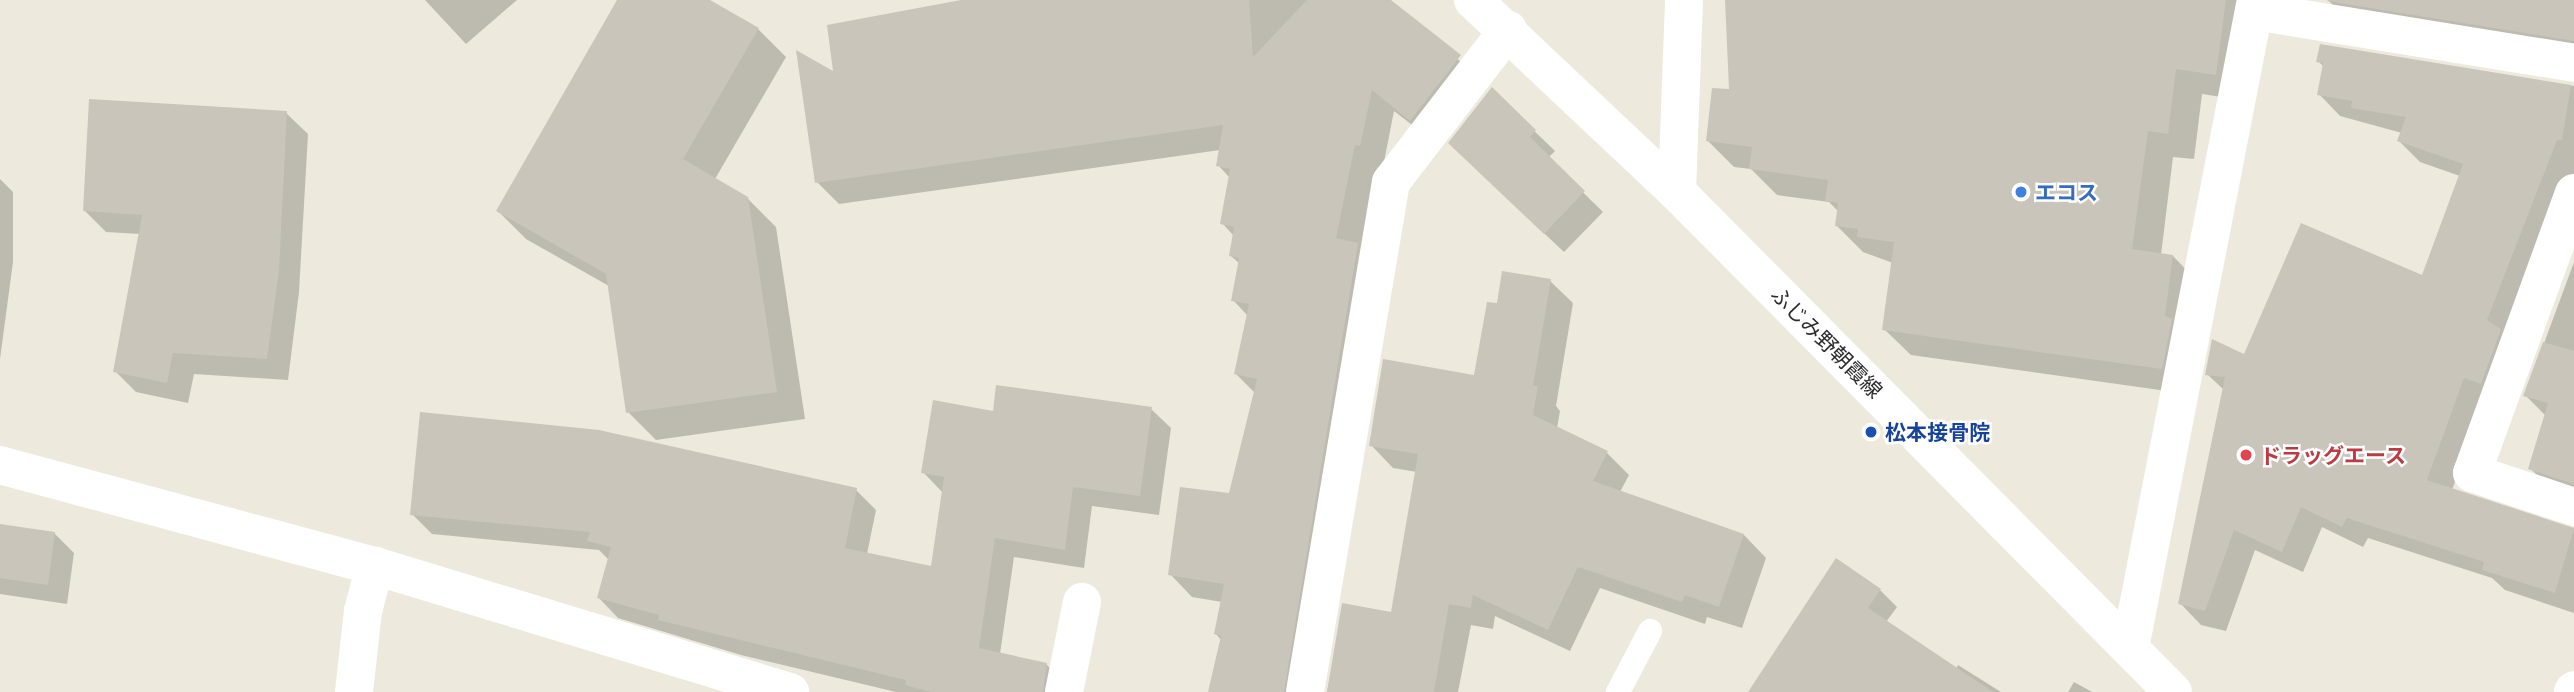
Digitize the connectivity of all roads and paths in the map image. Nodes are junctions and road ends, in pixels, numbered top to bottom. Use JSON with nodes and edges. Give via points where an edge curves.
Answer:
{"nodes":[{"id":1,"x":1473,"y":0,"type":"edge"},
{"id":2,"x":1684,"y":0,"type":"edge"},
{"id":3,"x":2255,"y":5,"type":"edge"},
{"id":4,"x":1508,"y":30,"type":"junction"},
{"id":5,"x":2574,"y":63,"type":"edge"},
{"id":6,"x":1677,"y":191,"type":"junction"},
{"id":7,"x":2574,"y":192,"type":"edge"},
{"id":8,"x":0,"y":465,"type":"edge"},
{"id":9,"x":2574,"y":507,"type":"edge"},
{"id":10,"x":375,"y":566,"type":"junction"},
{"id":11,"x":1082,"y":602,"type":"dead end"},
{"id":12,"x":1650,"y":631,"type":"dead end"},
{"id":13,"x":2130,"y":648,"type":"junction"},
{"id":14,"x":770,"y":689,"type":"edge"},
{"id":15,"x":354,"y":692,"type":"edge"},
{"id":16,"x":1064,"y":692,"type":"edge"},
{"id":17,"x":1305,"y":692,"type":"edge"},
{"id":18,"x":1618,"y":692,"type":"edge"},
{"id":19,"x":2173,"y":692,"type":"edge"}],
"edges":[{"from":1,"to":4,"type":"street","name":"ふじみ野朝霞線"},
{"from":2,"to":6,"type":"street"},
{"from":3,"to":5,"type":"street"},
{"from":3,"to":13,"type":"street"},
{"from":4,"to":6,"type":"street","name":"ふじみ野朝霞線"},
{"from":4,"to":17,"type":"street","via":[[1391,182]]},
{"from":6,"to":13,"type":"street","name":"ふじみ野朝霞線"},
{"from":7,"to":9,"type":"street","via":[[2472,473]]},
{"from":8,"to":10,"type":"street"},
{"from":10,"to":14,"type":"street"},
{"from":10,"to":15,"type":"street","via":[[363,611]]},
{"from":11,"to":16,"type":"street"},
{"from":12,"to":18,"type":"lane"},
{"from":13,"to":19,"type":"street","name":"ふじみ野朝霞線"}]}
